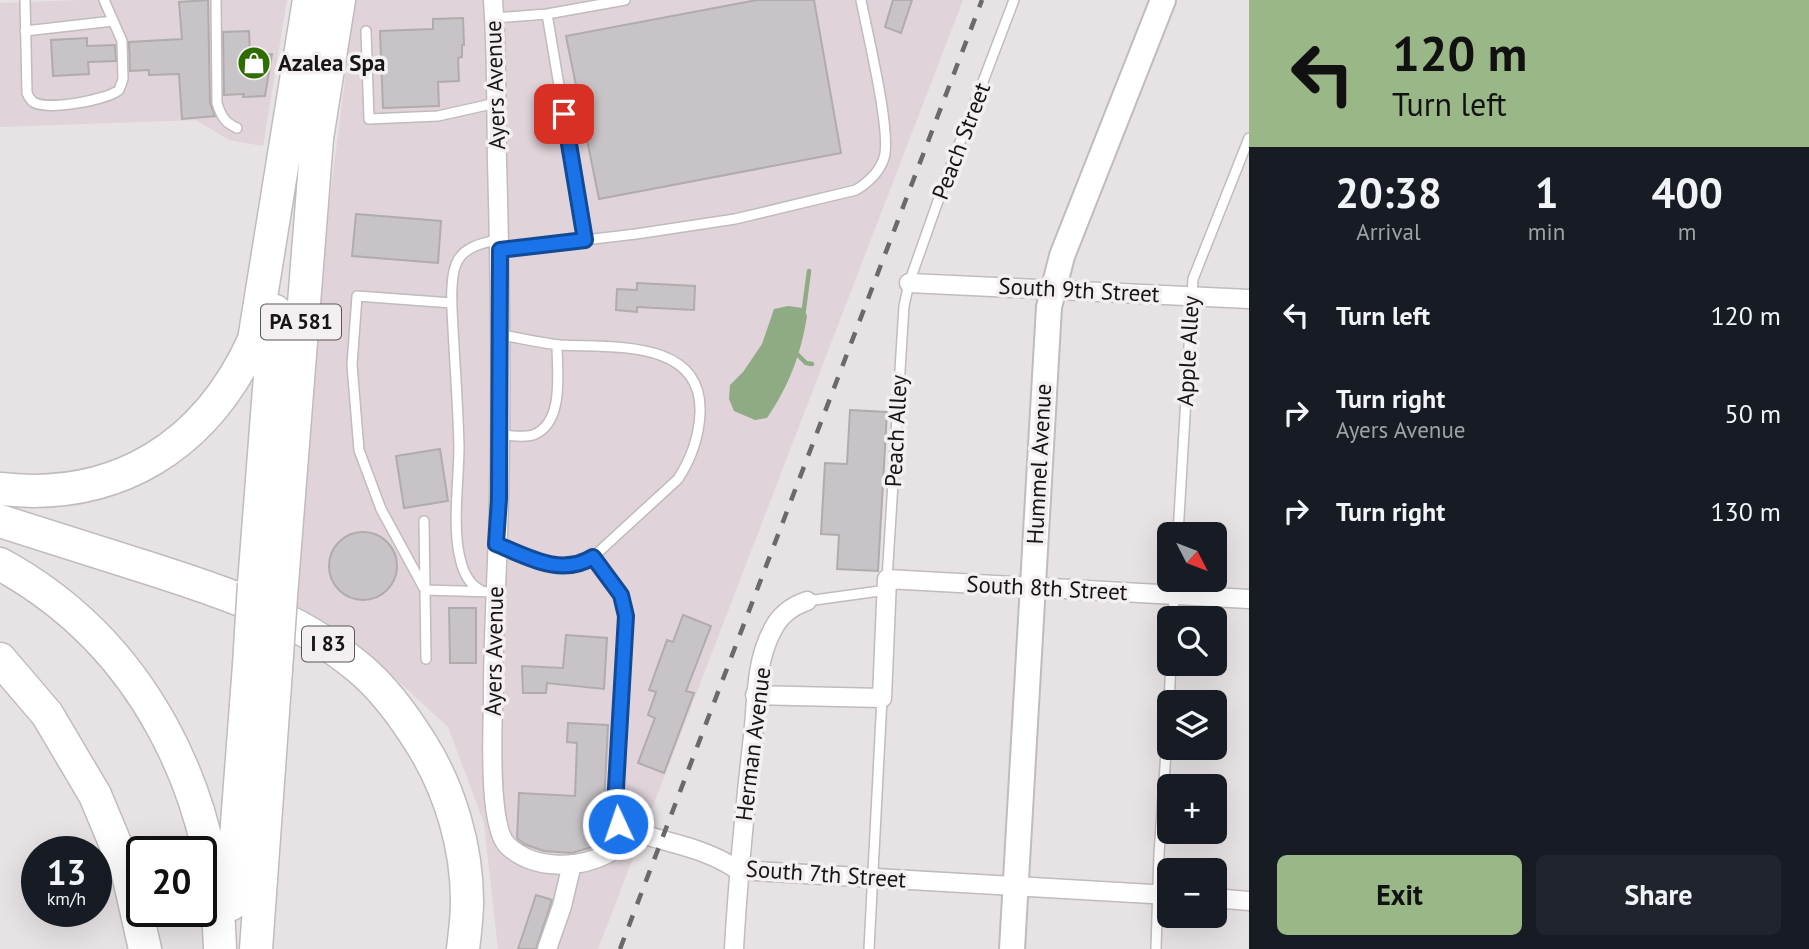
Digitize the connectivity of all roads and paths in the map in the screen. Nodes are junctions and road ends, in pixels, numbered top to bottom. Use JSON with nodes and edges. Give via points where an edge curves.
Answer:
{"nodes":[{"id":1,"x":25,"y":0,"type":"edge"},
{"id":2,"x":104,"y":0,"type":"edge"},
{"id":3,"x":216,"y":0,"type":"edge"},
{"id":4,"x":309,"y":0,"type":"edge"},
{"id":5,"x":339,"y":0,"type":"edge"},
{"id":6,"x":625,"y":0,"type":"edge"},
{"id":7,"x":861,"y":0,"type":"edge"},
{"id":8,"x":1014,"y":0,"type":"edge"},
{"id":9,"x":1163,"y":0,"type":"edge"},
{"id":10,"x":493,"y":9,"type":"edge"},
{"id":11,"x":547,"y":14,"type":"junction"},
{"id":12,"x":113,"y":21,"type":"junction"},
{"id":13,"x":26,"y":31,"type":"junction"},
{"id":14,"x":366,"y":32,"type":"dead end"},
{"id":15,"x":297,"y":72,"type":"junction"},
{"id":16,"x":496,"y":103,"type":"junction"},
{"id":17,"x":237,"y":128,"type":"dead end"},
{"id":18,"x":1249,"y":138,"type":"edge"},
{"id":19,"x":585,"y":240,"type":"junction"},
{"id":20,"x":500,"y":244,"type":"junction"},
{"id":21,"x":909,"y":283,"type":"junction"},
{"id":22,"x":1053,"y":289,"type":"junction"},
{"id":23,"x":1190,"y":296,"type":"junction"},
{"id":24,"x":1249,"y":299,"type":"edge"},
{"id":25,"x":452,"y":303,"type":"junction"},
{"id":26,"x":501,"y":335,"type":"junction"},
{"id":27,"x":557,"y":345,"type":"junction"},
{"id":28,"x":500,"y":435,"type":"junction"},
{"id":29,"x":0,"y":489,"type":"edge"},
{"id":30,"x":0,"y":521,"type":"edge"},
{"id":31,"x":424,"y":521,"type":"dead end"},
{"id":32,"x":1179,"y":522,"type":"edge"},
{"id":33,"x":0,"y":537,"type":"edge"},
{"id":34,"x":496,"y":544,"type":"junction"},
{"id":35,"x":593,"y":557,"type":"junction"},
{"id":36,"x":0,"y":565,"type":"edge"},
{"id":37,"x":887,"y":585,"type":"junction"},
{"id":38,"x":1032,"y":587,"type":"junction"},
{"id":39,"x":1157,"y":587,"type":"edge"},
{"id":40,"x":267,"y":590,"type":"junction"},
{"id":41,"x":425,"y":590,"type":"junction"},
{"id":42,"x":489,"y":592,"type":"junction"},
{"id":43,"x":1205,"y":592,"type":"edge"},
{"id":44,"x":1249,"y":599,"type":"edge"},
{"id":45,"x":807,"y":601,"type":"joint"},
{"id":46,"x":0,"y":659,"type":"edge"},
{"id":47,"x":426,"y":659,"type":"dead end"},
{"id":48,"x":263,"y":667,"type":"junction"},
{"id":49,"x":755,"y":695,"type":"junction"},
{"id":50,"x":882,"y":698,"type":"junction"},
{"id":51,"x":1167,"y":760,"type":"edge"},
{"id":52,"x":503,"y":840,"type":"joint"},
{"id":53,"x":622,"y":844,"type":"junction"},
{"id":54,"x":264,"y":848,"type":"junction"},
{"id":55,"x":1164,"y":858,"type":"edge"},
{"id":56,"x":572,"y":864,"type":"junction"},
{"id":57,"x":738,"y":870,"type":"junction"},
{"id":58,"x":873,"y":878,"type":"junction"},
{"id":59,"x":1016,"y":885,"type":"junction"},
{"id":60,"x":1157,"y":894,"type":"edge"},
{"id":61,"x":1227,"y":899,"type":"edge"},
{"id":62,"x":1249,"y":901,"type":"edge"},
{"id":63,"x":1159,"y":928,"type":"edge"},
{"id":64,"x":145,"y":949,"type":"edge"},
{"id":65,"x":220,"y":949,"type":"edge"},
{"id":66,"x":228,"y":949,"type":"edge"},
{"id":67,"x":256,"y":949,"type":"edge"},
{"id":68,"x":267,"y":949,"type":"edge"},
{"id":69,"x":447,"y":949,"type":"edge"},
{"id":70,"x":463,"y":949,"type":"edge"},
{"id":71,"x":547,"y":949,"type":"edge"},
{"id":72,"x":734,"y":949,"type":"edge"},
{"id":73,"x":869,"y":949,"type":"edge"},
{"id":74,"x":1013,"y":949,"type":"edge"},
{"id":75,"x":1156,"y":949,"type":"edge"}],
"edges":[{"from":1,"to":13,"type":"lane"},
{"from":2,"to":12,"type":"lane"},
{"from":3,"to":17,"type":"lane","via":[[217,103],[221,116]]},
{"from":4,"to":15,"type":"highway","number":"PA 581"},
{"from":5,"to":40,"type":"highway","number":"PA 581","via":[[317,138]]},
{"from":6,"to":11,"type":"lane"},
{"from":7,"to":19,"type":"lane","via":[[886,135],[883,160],[868,183],[856,190],[735,219]]},
{"from":8,"to":21,"type":"lane","name":"Peach Street"},
{"from":9,"to":22,"type":"main road","name":"Hummel Avenue"},
{"from":10,"to":11,"type":"lane"},
{"from":10,"to":16,"type":"street","name":"Ayers Avenue"},
{"from":11,"to":19,"type":"lane"},
{"from":12,"to":13,"type":"lane"},
{"from":12,"to":13,"type":"lane","via":[[122,41],[123,79],[119,90],[100,100],[33,102],[26,85]]},
{"from":14,"to":16,"type":"lane","via":[[369,119],[438,116]]},
{"from":15,"to":29,"type":"highway","via":[[254,340],[227,389],[188,434],[140,466],[115,477],[49,491]]},
{"from":15,"to":40,"type":"highway","number":"PA 581"},
{"from":16,"to":20,"type":"street","name":"Ayers Avenue"},
{"from":18,"to":23,"type":"lane","name":"Apple Alley"},
{"from":19,"to":20,"type":"lane"},
{"from":20,"to":25,"type":"lane","via":[[466,250],[458,259]]},
{"from":20,"to":26,"type":"street","name":"Ayers Avenue"},
{"from":21,"to":22,"type":"street","name":"South 9th Street"},
{"from":21,"to":37,"type":"lane","name":"Peach Alley","via":[[900,335]]},
{"from":22,"to":23,"type":"street","name":"South 9th Street"},
{"from":22,"to":38,"type":"main road","name":"Hummel Avenue"},
{"from":23,"to":24,"type":"street","name":"South 9th Street"},
{"from":23,"to":32,"type":"lane","name":"Apple Alley"},
{"from":25,"to":41,"type":"lane","via":[[357,296],[352,365],[359,450],[381,509]]},
{"from":25,"to":42,"type":"lane","via":[[458,548],[474,587]]},
{"from":26,"to":27,"type":"lane"},
{"from":26,"to":28,"type":"street","name":"Ayers Avenue"},
{"from":27,"to":28,"type":"lane","via":[[551,418],[535,434]]},
{"from":27,"to":35,"type":"lane","via":[[626,347],[669,358],[693,379],[700,405],[694,445],[678,479]]},
{"from":28,"to":34,"type":"street","name":"Ayers Avenue"},
{"from":30,"to":70,"type":"highway","number":"I 83","via":[[263,608],[359,667],[408,722],[452,807],[467,901]]},
{"from":31,"to":41,"type":"lane"},
{"from":33,"to":69,"type":"highway","via":[[219,607],[293,642],[353,684],[394,732],[424,783],[434,811],[449,886]]},
{"from":34,"to":35,"type":"lane","via":[[562,567]]},
{"from":34,"to":42,"type":"street","name":"Ayers Avenue"},
{"from":35,"to":53,"type":"lane","via":[[621,595],[626,616],[615,805]]},
{"from":36,"to":65,"type":"highway","via":[[78,621],[129,675],[155,712],[173,744],[203,825],[219,912]]},
{"from":37,"to":38,"type":"street","name":"South 8th Street"},
{"from":37,"to":45,"type":"lane"},
{"from":37,"to":50,"type":"street"},
{"from":38,"to":39,"type":"street","name":"South 8th Street"},
{"from":38,"to":59,"type":"main road","name":"Hummel Avenue"},
{"from":40,"to":48,"type":"highway","number":"PA 581","bridge":true},
{"from":41,"to":42,"type":"lane"},
{"from":41,"to":47,"type":"lane"},
{"from":42,"to":52,"type":"street","name":"Ayers Avenue","via":[[492,771]]},
{"from":43,"to":44,"type":"street","name":"South 8th Street"},
{"from":45,"to":49,"type":"street","name":"Herman Avenue","via":[[786,612],[770,634]]},
{"from":46,"to":64,"type":"highway","via":[[47,714],[95,795],[128,874]]},
{"from":48,"to":54,"type":"highway","number":"PA 581"},
{"from":48,"to":66,"type":"highway","number":"PA 581"},
{"from":49,"to":50,"type":"street"},
{"from":49,"to":57,"type":"street","name":"Herman Avenue"},
{"from":50,"to":58,"type":"lane"},
{"from":51,"to":55,"type":"lane"},
{"from":52,"to":56,"type":"street","name":"South 7th Street","via":[[530,859]]},
{"from":53,"to":56,"type":"street","name":"South 7th Street","via":[[607,854]]},
{"from":53,"to":57,"type":"street","name":"South 7th Street","via":[[634,835],[646,836],[702,850]]},
{"from":54,"to":67,"type":"highway","number":"PA 581"},
{"from":54,"to":68,"type":"highway"},
{"from":56,"to":71,"type":"street"},
{"from":57,"to":58,"type":"street","name":"South 7th Street"},
{"from":57,"to":72,"type":"street","name":"Herman Avenue"},
{"from":58,"to":59,"type":"street","name":"South 7th Street"},
{"from":58,"to":73,"type":"lane"},
{"from":59,"to":60,"type":"street","name":"South 7th Street"},
{"from":59,"to":74,"type":"main road","name":"Hummel Avenue"},
{"from":61,"to":62,"type":"street"},
{"from":63,"to":75,"type":"lane"}]}
